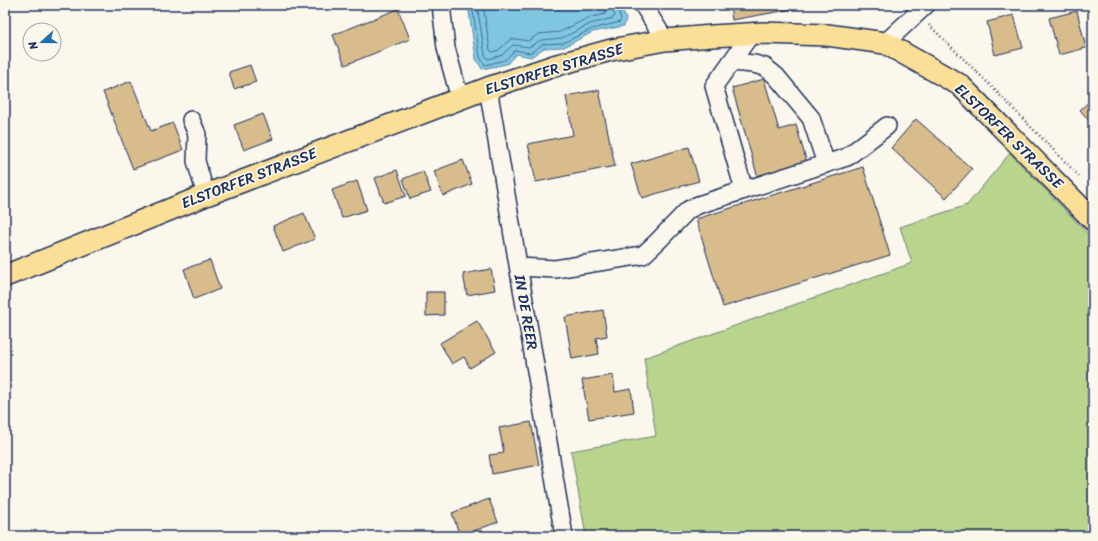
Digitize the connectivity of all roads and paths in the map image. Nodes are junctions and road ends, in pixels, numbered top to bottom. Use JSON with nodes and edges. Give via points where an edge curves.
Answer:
{"nodes":[{"id":1,"x":441,"y":5,"type":"edge"},
{"id":2,"x":643,"y":5,"type":"edge"},
{"id":3,"x":919,"y":8,"type":"edge"},
{"id":4,"x":751,"y":34,"type":"junction"},
{"id":5,"x":665,"y":40,"type":"junction"},
{"id":6,"x":885,"y":44,"type":"junction"},
{"id":7,"x":731,"y":62,"type":"junction"},
{"id":8,"x":488,"y":88,"type":"junction"},
{"id":9,"x":460,"y":99,"type":"junction"},
{"id":10,"x":191,"y":120,"type":"dead end"},
{"id":11,"x":887,"y":126,"type":"dead end"},
{"id":12,"x":826,"y":164,"type":"junction"},
{"id":13,"x":1082,"y":180,"type":"dead end"},
{"id":14,"x":744,"y":190,"type":"junction"},
{"id":15,"x":206,"y":195,"type":"junction"},
{"id":16,"x":1093,"y":220,"type":"edge"},
{"id":17,"x":518,"y":267,"type":"junction"},
{"id":18,"x":5,"y":276,"type":"edge"},
{"id":19,"x":564,"y":536,"type":"edge"}],
"edges":[{"from":1,"to":9,"type":"street","via":[[446,48]]},
{"from":2,"to":5,"type":"street"},
{"from":3,"to":6,"type":"street"},
{"from":3,"to":13,"type":"path"},
{"from":4,"to":5,"type":"main road","name":"ELSTORFER STRASSE"},
{"from":4,"to":6,"type":"main road","name":"ELSTORFER STRASSE","via":[[827,35]]},
{"from":4,"to":7,"type":"street"},
{"from":5,"to":8,"type":"main road","name":"ELSTORFER STRASSE","via":[[604,52]]},
{"from":6,"to":16,"type":"main road","name":"ELSTORFER STRASSE","via":[[960,85]]},
{"from":7,"to":12,"type":"street","via":[[765,67],[776,76],[811,118]]},
{"from":7,"to":14,"type":"street","via":[[714,86]]},
{"from":8,"to":9,"type":"main road","name":"ELSTORFER STRASSE"},
{"from":8,"to":17,"type":"street","name":"IN DE REER"},
{"from":9,"to":15,"type":"main road","name":"ELSTORFER STRASSE"},
{"from":10,"to":15,"type":"street","via":[[197,134],[196,161]]},
{"from":11,"to":12,"type":"street","via":[[848,157]]},
{"from":12,"to":14,"type":"street"},
{"from":14,"to":17,"type":"street","via":[[688,210],[643,255],[555,269]]},
{"from":15,"to":18,"type":"main road","name":"ELSTORFER STRASSE"},
{"from":17,"to":19,"type":"street","name":"IN DE REER"}]}
